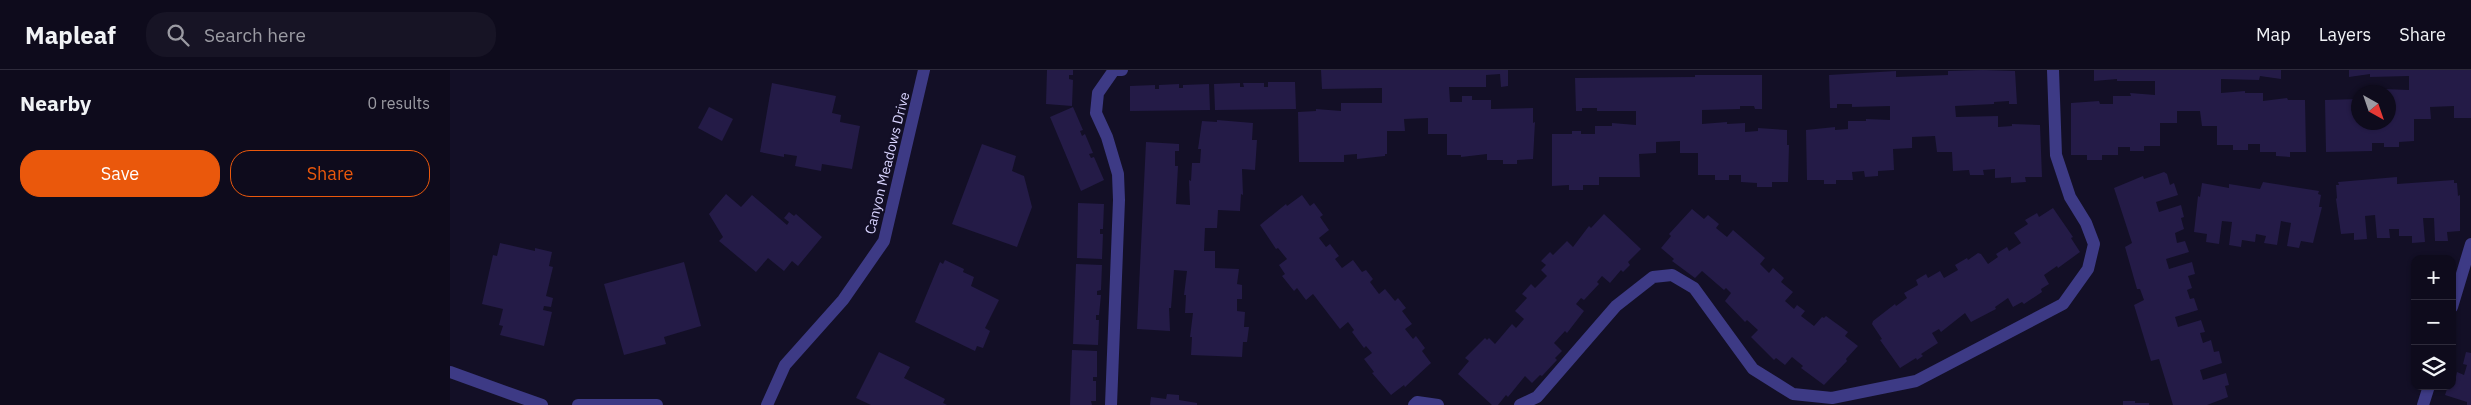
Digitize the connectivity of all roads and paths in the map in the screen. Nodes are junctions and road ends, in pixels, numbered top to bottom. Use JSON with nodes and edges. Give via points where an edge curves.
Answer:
{"nodes":[{"id":1,"x":924,"y":70,"type":"edge"},
{"id":2,"x":1122,"y":70,"type":"edge"},
{"id":3,"x":2054,"y":70,"type":"edge"},
{"id":4,"x":2471,"y":244,"type":"edge"},
{"id":5,"x":2454,"y":300,"type":"edge"},
{"id":6,"x":450,"y":372,"type":"edge"},
{"id":7,"x":2428,"y":390,"type":"edge"},
{"id":8,"x":542,"y":405,"type":"edge"},
{"id":9,"x":578,"y":405,"type":"edge"},
{"id":10,"x":657,"y":405,"type":"edge"},
{"id":11,"x":767,"y":405,"type":"edge"},
{"id":12,"x":1111,"y":405,"type":"edge"},
{"id":13,"x":1414,"y":405,"type":"edge"},
{"id":14,"x":1438,"y":405,"type":"edge"},
{"id":15,"x":1520,"y":405,"type":"edge"},
{"id":16,"x":2423,"y":405,"type":"edge"}],
"edges":[{"from":1,"to":11,"type":"street","name":"Canyon Meadows Drive","via":[[884,241],[843,300],[785,365]]},
{"from":2,"to":12,"type":"street","via":[[1114,70],[1098,93],[1096,113],[1118,174]]},
{"from":3,"to":15,"type":"street","via":[[2056,155],[2070,197],[2094,244],[2088,269],[2063,304],[1916,381],[1832,398],[1793,394],[1753,369],[1694,288],[1672,275],[1653,277],[1616,306],[1537,397]]},
{"from":4,"to":5,"type":"street"},
{"from":6,"to":8,"type":"street"},
{"from":7,"to":16,"type":"street"},
{"from":9,"to":10,"type":"street"},
{"from":13,"to":14,"type":"street","via":[[1418,402]]}]}
